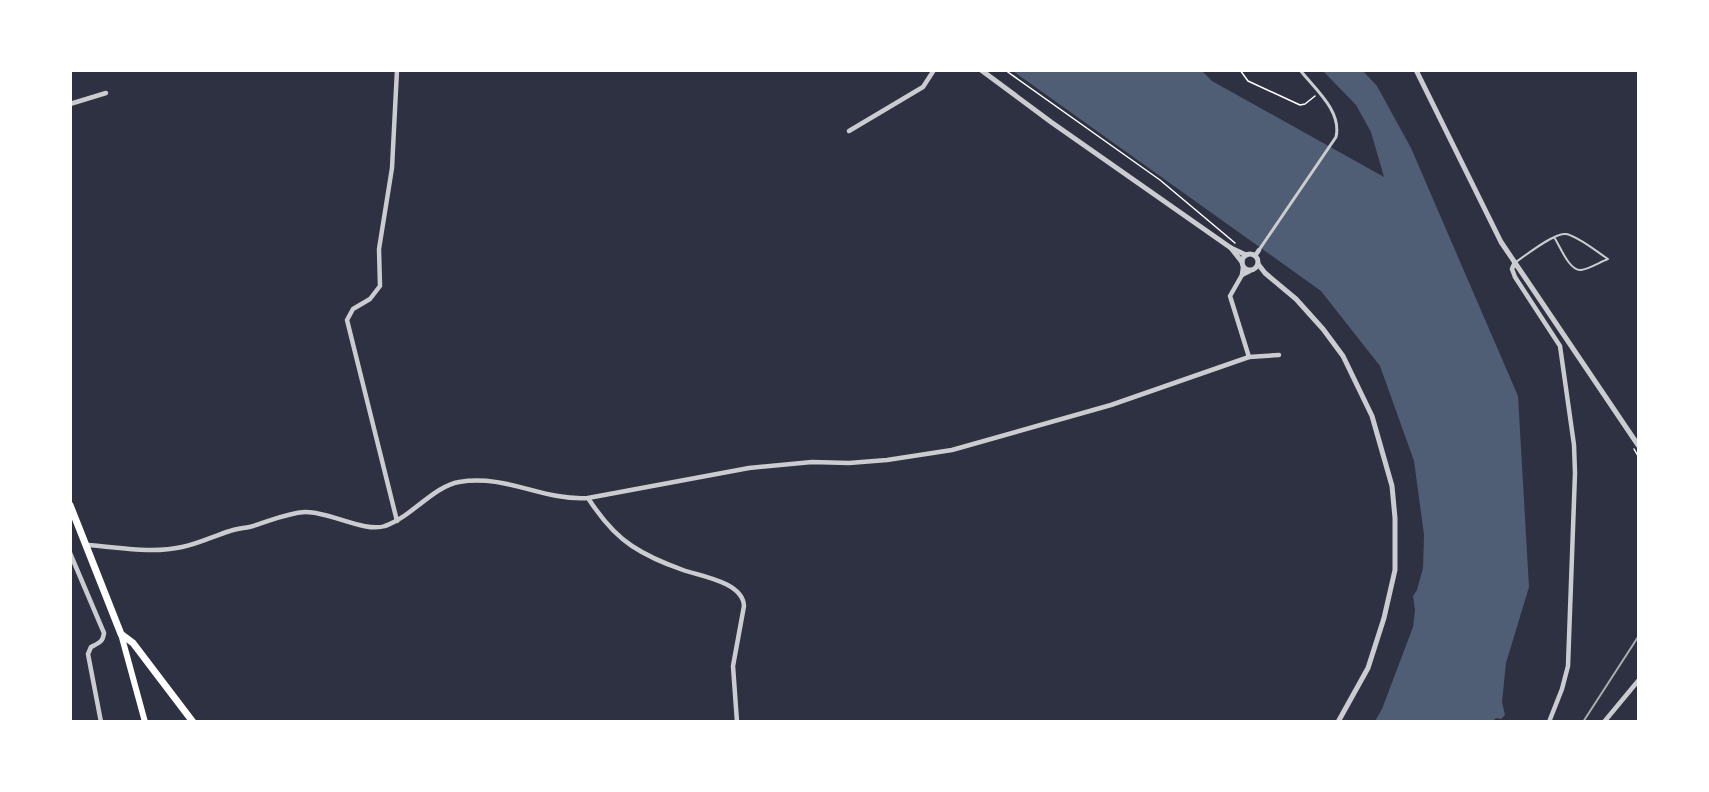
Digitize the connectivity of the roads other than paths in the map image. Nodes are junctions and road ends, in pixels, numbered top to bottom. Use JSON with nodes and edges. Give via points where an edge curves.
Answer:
{"nodes":[{"id":1,"x":397,"y":70,"type":"edge"},
{"id":2,"x":934,"y":70,"type":"edge"},
{"id":3,"x":981,"y":70,"type":"edge"},
{"id":4,"x":1300,"y":70,"type":"edge"},
{"id":5,"x":1416,"y":70,"type":"edge"},
{"id":6,"x":106,"y":93,"type":"dead end"},
{"id":7,"x":70,"y":104,"type":"edge"},
{"id":8,"x":849,"y":131,"type":"dead end"},
{"id":9,"x":1554,"y":237,"type":"junction"},
{"id":10,"x":1231,"y":248,"type":"junction"},
{"id":11,"x":1258,"y":250,"type":"joint"},
{"id":12,"x":1246,"y":255,"type":"junction"},
{"id":13,"x":1254,"y":256,"type":"junction"},
{"id":14,"x":1515,"y":262,"type":"junction"},
{"id":15,"x":1258,"y":264,"type":"junction"},
{"id":16,"x":1242,"y":265,"type":"junction"},
{"id":17,"x":1252,"y":270,"type":"junction"},
{"id":18,"x":1265,"y":273,"type":"junction"},
{"id":19,"x":1242,"y":275,"type":"junction"},
{"id":20,"x":1279,"y":355,"type":"dead end"},
{"id":21,"x":1249,"y":357,"type":"junction"},
{"id":22,"x":1638,"y":445,"type":"edge"},
{"id":23,"x":588,"y":498,"type":"junction"},
{"id":24,"x":70,"y":505,"type":"edge"},
{"id":25,"x":397,"y":520,"type":"junction"},
{"id":26,"x":87,"y":545,"type":"junction"},
{"id":27,"x":70,"y":553,"type":"edge"},
{"id":28,"x":122,"y":634,"type":"junction"},
{"id":29,"x":1638,"y":681,"type":"edge"},
{"id":30,"x":101,"y":722,"type":"edge"},
{"id":31,"x":145,"y":722,"type":"edge"},
{"id":32,"x":193,"y":722,"type":"edge"},
{"id":33,"x":737,"y":722,"type":"edge"},
{"id":34,"x":1338,"y":722,"type":"edge"},
{"id":35,"x":1549,"y":722,"type":"edge"},
{"id":36,"x":1604,"y":722,"type":"edge"}],
"edges":[{"from":1,"to":25,"type":"street","via":[[392,168],[379,249],[380,286],[353,309],[347,320]]},
{"from":2,"to":8,"type":"street","via":[[923,87]]},
{"from":3,"to":10,"type":"street"},
{"from":4,"to":11,"type":"street","via":[[1333,111],[1338,127],[1336,137]]},
{"from":5,"to":14,"type":"street","via":[[1501,242]]},
{"from":6,"to":7,"type":"street"},
{"from":9,"to":9,"type":"lane","via":[[1575,269],[1608,259],[1569,235]]},
{"from":9,"to":14,"type":"lane"},
{"from":10,"to":12,"type":"street"},
{"from":10,"to":16,"type":"street"},
{"from":11,"to":13,"type":"street"},
{"from":12,"to":13,"type":"street"},
{"from":12,"to":16,"type":"street"},
{"from":13,"to":15,"type":"street"},
{"from":14,"to":22,"type":"street"},
{"from":14,"to":35,"type":"street","via":[[1515,278],[1560,346],[1574,445],[1568,666]]},
{"from":15,"to":17,"type":"street"},
{"from":15,"to":18,"type":"street"},
{"from":16,"to":17,"type":"street"},
{"from":16,"to":19,"type":"street"},
{"from":17,"to":18,"type":"street"},
{"from":17,"to":19,"type":"street"},
{"from":18,"to":34,"type":"street","via":[[1296,299],[1343,356],[1372,416],[1392,486],[1395,570],[1368,668]]},
{"from":19,"to":21,"type":"street","via":[[1230,296]]},
{"from":20,"to":21,"type":"street"},
{"from":21,"to":23,"type":"street","via":[[1111,405],[952,450],[887,460],[768,466]]},
{"from":23,"to":25,"type":"street","via":[[571,499],[483,479],[456,482]]},
{"from":23,"to":33,"type":"street","via":[[634,548],[683,570],[718,580],[742,598],[744,606],[733,666]]},
{"from":24,"to":26,"type":"main road"},
{"from":25,"to":26,"type":"street","via":[[382,527],[366,527],[306,512],[231,530],[183,547],[161,550]]},
{"from":26,"to":28,"type":"main road"},
{"from":27,"to":30,"type":"street","via":[[104,633],[101,643],[91,647],[88,654]]},
{"from":28,"to":31,"type":"main road"},
{"from":28,"to":32,"type":"main road"},
{"from":29,"to":36,"type":"street"}]}
